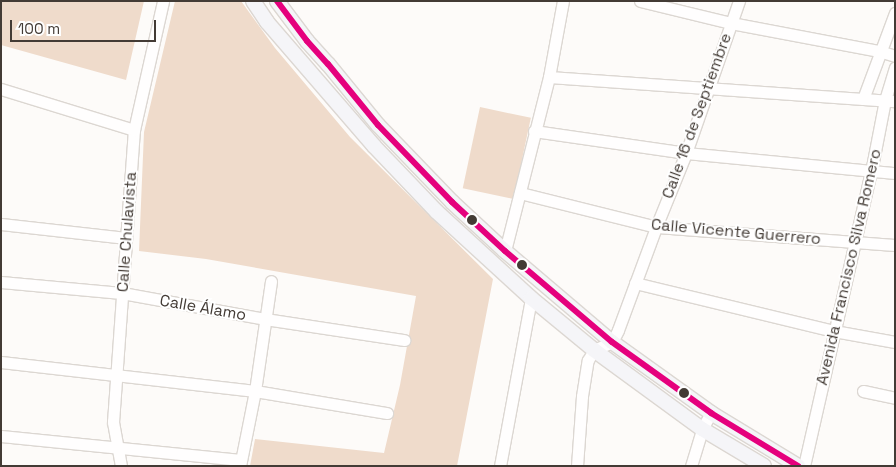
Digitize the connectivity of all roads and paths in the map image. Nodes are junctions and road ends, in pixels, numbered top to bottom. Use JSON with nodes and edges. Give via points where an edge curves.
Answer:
{"nodes":[{"id":1,"x":163,"y":1,"type":"edge"},
{"id":2,"x":253,"y":1,"type":"edge"},
{"id":3,"x":277,"y":1,"type":"edge"},
{"id":4,"x":563,"y":1,"type":"edge"},
{"id":5,"x":640,"y":1,"type":"edge"},
{"id":6,"x":739,"y":1,"type":"edge"},
{"id":7,"x":895,"y":13,"type":"edge"},
{"id":8,"x":731,"y":23,"type":"junction"},
{"id":9,"x":880,"y":51,"type":"junction"},
{"id":10,"x":895,"y":56,"type":"edge"},
{"id":11,"x":895,"y":68,"type":"edge"},
{"id":12,"x":549,"y":77,"type":"junction"},
{"id":13,"x":709,"y":88,"type":"junction"},
{"id":14,"x":1,"y":89,"type":"edge"},
{"id":15,"x":863,"y":99,"type":"junction"},
{"id":16,"x":890,"y":100,"type":"edge"},
{"id":17,"x":378,"y":126,"type":"junction"},
{"id":18,"x":134,"y":130,"type":"junction"},
{"id":19,"x":534,"y":131,"type":"junction"},
{"id":20,"x":365,"y":136,"type":"junction"},
{"id":21,"x":686,"y":153,"type":"junction"},
{"id":22,"x":871,"y":172,"type":"junction"},
{"id":23,"x":895,"y":173,"type":"edge"},
{"id":24,"x":520,"y":193,"type":"junction"},
{"id":25,"x":1,"y":224,"type":"edge"},
{"id":26,"x":656,"y":227,"type":"junction"},
{"id":27,"x":126,"y":238,"type":"junction"},
{"id":28,"x":855,"y":242,"type":"junction"},
{"id":29,"x":895,"y":245,"type":"edge"},
{"id":30,"x":505,"y":251,"type":"junction"},
{"id":31,"x":271,"y":281,"type":"dead end"},
{"id":32,"x":1,"y":282,"type":"edge"},
{"id":33,"x":635,"y":283,"type":"junction"},
{"id":34,"x":122,"y":293,"type":"junction"},
{"id":35,"x":531,"y":298,"type":"junction"},
{"id":36,"x":265,"y":319,"type":"junction"},
{"id":37,"x":834,"y":331,"type":"junction"},
{"id":38,"x":404,"y":340,"type":"dead end"},
{"id":39,"x":612,"y":342,"type":"junction"},
{"id":40,"x":895,"y":342,"type":"edge"},
{"id":41,"x":594,"y":350,"type":"junction"},
{"id":42,"x":1,"y":362,"type":"edge"},
{"id":43,"x":116,"y":375,"type":"junction"},
{"id":44,"x":255,"y":391,"type":"junction"},
{"id":45,"x":863,"y":391,"type":"dead end"},
{"id":46,"x":895,"y":398,"type":"edge"},
{"id":47,"x":387,"y":413,"type":"dead end"},
{"id":48,"x":711,"y":413,"type":"junction"},
{"id":49,"x":702,"y":429,"type":"junction"},
{"id":50,"x":1,"y":436,"type":"edge"},
{"id":51,"x":117,"y":446,"type":"junction"},
{"id":52,"x":241,"y":463,"type":"edge"},
{"id":53,"x":121,"y":466,"type":"edge"},
{"id":54,"x":500,"y":466,"type":"edge"},
{"id":55,"x":577,"y":466,"type":"edge"},
{"id":56,"x":691,"y":466,"type":"edge"},
{"id":57,"x":764,"y":466,"type":"edge"},
{"id":58,"x":798,"y":466,"type":"edge"},
{"id":59,"x":804,"y":466,"type":"edge"}],
"edges":[{"from":1,"to":18,"type":"street","name":"Calle Chulavista"},
{"from":2,"to":20,"type":"main road","via":[[267,22]]},
{"from":3,"to":17,"type":"main road","via":[[306,42]]},
{"from":4,"to":12,"type":"street"},
{"from":5,"to":8,"type":"street"},
{"from":6,"to":8,"type":"street","name":"Calle 16 de Septiembre"},
{"from":7,"to":9,"type":"street"},
{"from":8,"to":9,"type":"street"},
{"from":8,"to":13,"type":"street","name":"Calle 16 de Septiembre"},
{"from":9,"to":10,"type":"street"},
{"from":9,"to":15,"type":"street"},
{"from":11,"to":16,"type":"street","name":"Avenida Francisco Silva Romero"},
{"from":12,"to":13,"type":"street"},
{"from":12,"to":19,"type":"street"},
{"from":13,"to":15,"type":"street"},
{"from":13,"to":21,"type":"street","name":"Calle 16 de Septiembre"},
{"from":14,"to":18,"type":"street"},
{"from":15,"to":16,"type":"street"},
{"from":16,"to":22,"type":"street","name":"Avenida Francisco Silva Romero"},
{"from":17,"to":20,"type":"main road"},
{"from":17,"to":30,"type":"main road"},
{"from":18,"to":27,"type":"street","name":"Calle Chulavista"},
{"from":19,"to":21,"type":"street"},
{"from":19,"to":24,"type":"street"},
{"from":20,"to":35,"type":"main road","via":[[437,212]]},
{"from":21,"to":22,"type":"street"},
{"from":21,"to":26,"type":"street","name":"Calle 16 de Septiembre"},
{"from":22,"to":23,"type":"street"},
{"from":22,"to":28,"type":"street","name":"Avenida Francisco Silva Romero"},
{"from":24,"to":26,"type":"street","name":"Calle Vicente Guerrero"},
{"from":24,"to":30,"type":"street"},
{"from":25,"to":27,"type":"street"},
{"from":26,"to":28,"type":"street","name":"Calle Vicente Guerrero"},
{"from":26,"to":33,"type":"street","name":"Calle 16 de Septiembre"},
{"from":27,"to":34,"type":"street","name":"Calle Chulavista"},
{"from":28,"to":29,"type":"street","name":"Calle Vicente Guerrero"},
{"from":28,"to":37,"type":"street","name":"Avenida Francisco Silva Romero"},
{"from":30,"to":39,"type":"main road"},
{"from":31,"to":36,"type":"street"},
{"from":32,"to":34,"type":"street","name":"Calle Álamo"},
{"from":33,"to":37,"type":"street"},
{"from":33,"to":39,"type":"street","name":"Calle 16 de Septiembre"},
{"from":34,"to":36,"type":"street","name":"Calle Álamo"},
{"from":34,"to":43,"type":"street","name":"Calle Chulavista"},
{"from":35,"to":41,"type":"main road"},
{"from":35,"to":54,"type":"street"},
{"from":36,"to":38,"type":"street","name":"Calle Álamo"},
{"from":36,"to":44,"type":"street"},
{"from":37,"to":40,"type":"street"},
{"from":37,"to":59,"type":"street","name":"Avenida Francisco Silva Romero"},
{"from":39,"to":41,"type":"street"},
{"from":39,"to":48,"type":"main road"},
{"from":41,"to":49,"type":"main road"},
{"from":41,"to":55,"type":"street","via":[[588,360],[582,396]]},
{"from":42,"to":43,"type":"street"},
{"from":43,"to":44,"type":"street"},
{"from":43,"to":51,"type":"street","name":"Calle Chulavista","via":[[113,422]]},
{"from":44,"to":47,"type":"street"},
{"from":44,"to":52,"type":"street"},
{"from":45,"to":46,"type":"street"},
{"from":48,"to":49,"type":"street"},
{"from":48,"to":58,"type":"main road"},
{"from":49,"to":56,"type":"street"},
{"from":49,"to":57,"type":"main road"},
{"from":50,"to":51,"type":"street"},
{"from":51,"to":52,"type":"street"},
{"from":51,"to":53,"type":"street","name":"Calle Chulavista"}]}
